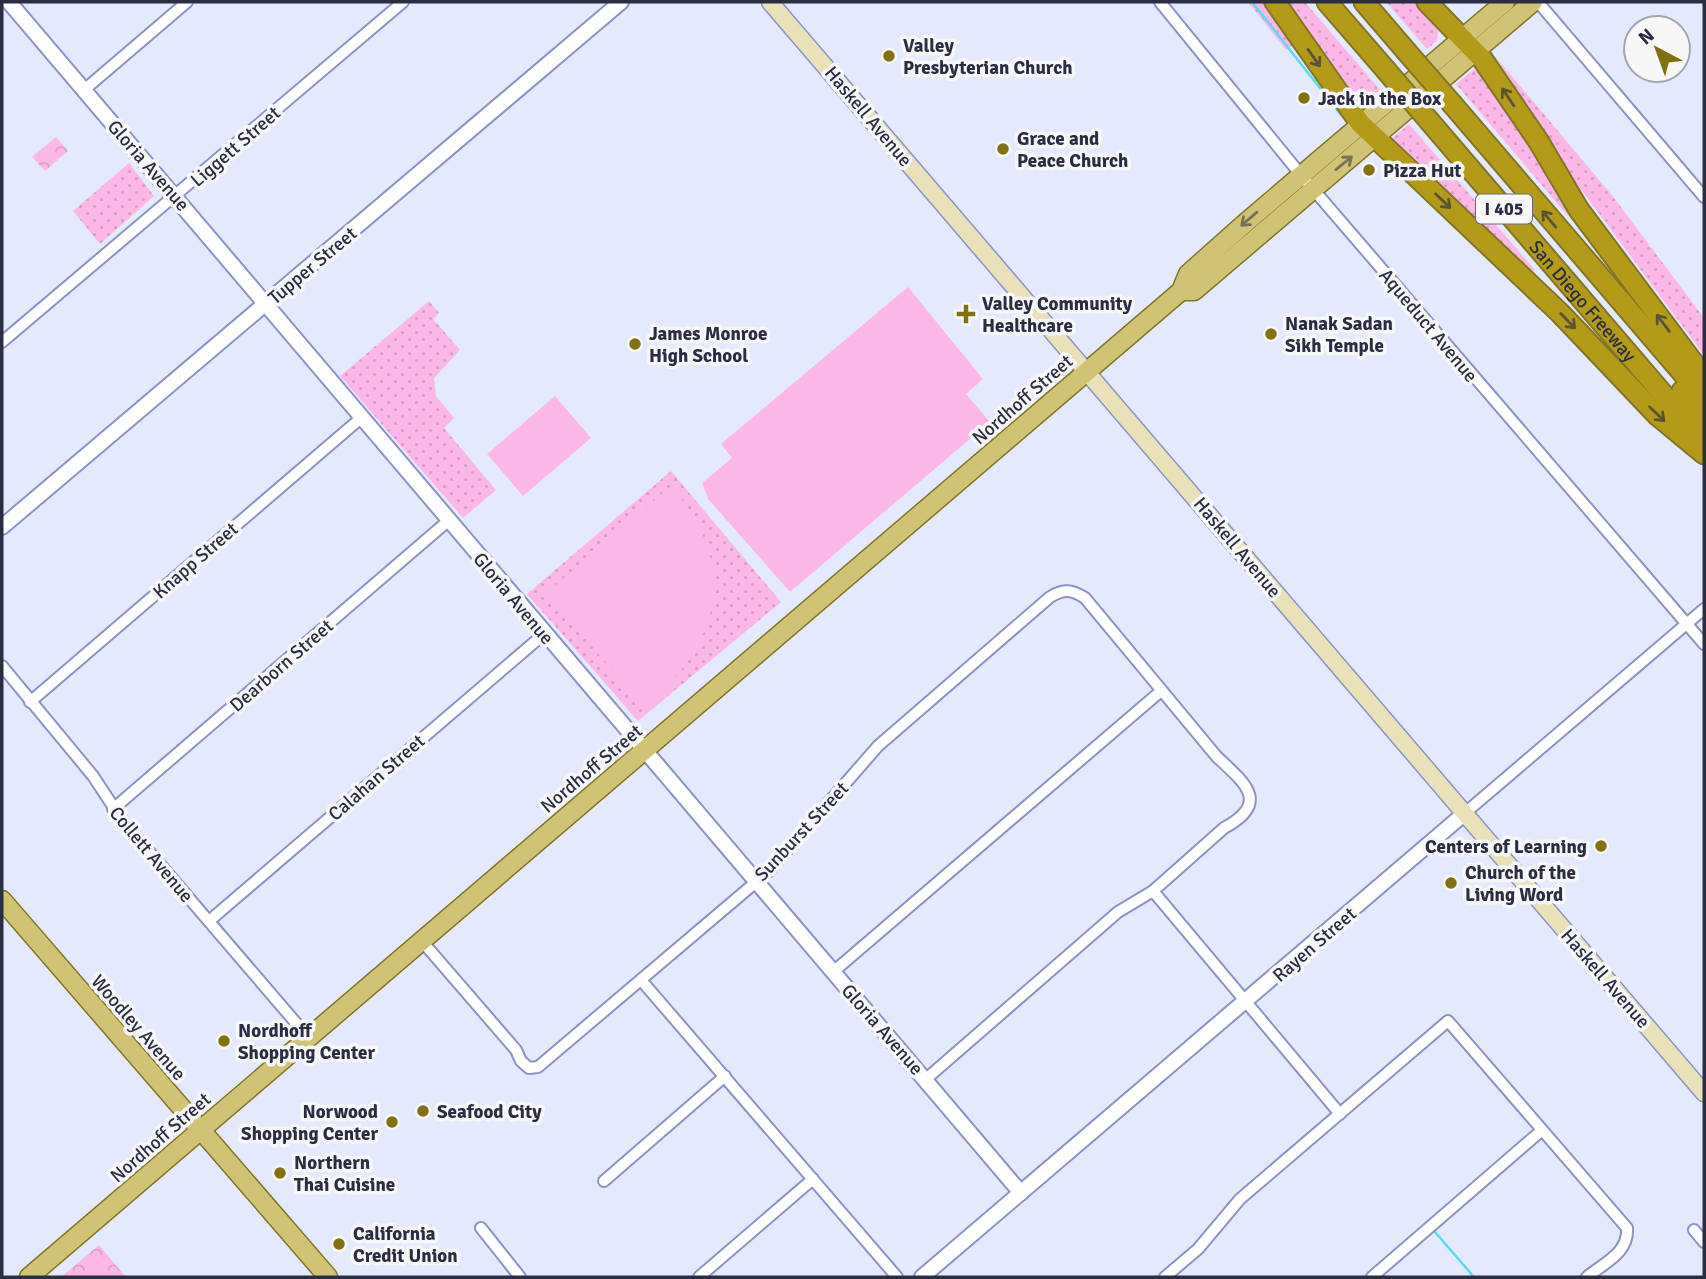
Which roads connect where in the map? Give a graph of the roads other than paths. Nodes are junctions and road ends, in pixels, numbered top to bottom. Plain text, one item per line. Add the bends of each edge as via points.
1 (9, 2) edge
2 (187, 2) edge
3 (403, 2) edge
4 (621, 2) edge
5 (770, 2) edge
6 (1160, 2) edge
7 (1275, 2) edge
8 (1327, 2) edge
9 (1364, 2) edge
10 (1427, 2) edge
11 (1505, 2) edge
12 (1536, 2) edge
13 (1462, 36) junction
14 (1476, 52) junction
15 (84, 90) junction
16 (1360, 123) junction
17 (1376, 137) junction
18 (1307, 181) junction
19 (176, 196) junction
20 (1704, 197) edge
21 (1593, 271) junction
22 (1577, 295) junction
23 (265, 305) junction
24 (2, 342) edge
25 (1087, 371) junction
26 (1704, 377) edge
27 (1704, 398) edge
28 (1704, 417) edge
29 (361, 418) junction
30 (1704, 426) edge
31 (1704, 443) edge
32 (1704, 454) edge
33 (448, 521) junction
34 (2, 527) edge
35 (1704, 608) edge
36 (1687, 623) junction
37 (544, 634) junction
38 (1704, 644) edge
39 (2, 666) edge
40 (1161, 691) junction
41 (30, 702) junction
42 (644, 751) junction
43 (113, 809) junction
44 (1465, 813) junction
45 (755, 881) junction
46 (1153, 891) junction
47 (2, 900) edge
48 (209, 921) junction
49 (421, 940) junction
50 (833, 972) junction
51 (641, 980) junction
52 (1245, 1004) junction
53 (308, 1037) junction
54 (725, 1076) junction
55 (926, 1079) junction
56 (1704, 1093) edge
57 (1340, 1114) junction
58 (202, 1130) junction
59 (1541, 1131) junction
60 (813, 1179) junction
61 (604, 1181) dead end
62 (1021, 1193) junction
63 (481, 1228) dead end
64 (1694, 1230) dead end
65 (1704, 1242) edge
66 (29, 1277) edge
67 (328, 1277) edge
68 (520, 1277) edge
69 (699, 1277) edge
70 (897, 1277) edge
71 (922, 1277) edge
72 (1164, 1277) edge
73 (1372, 1277) edge
74 (1587, 1277) edge

1 - 15 street, Gloria Avenue
2 - 15 street
3 - 19 street, Liggett Street
4 - 23 street, Tupper Street
5 - 25 main road, Haskell Avenue
6 - 18 street, Aqueduct Avenue
7 -> 16 highway
8 - 22 highway, San Diego Freeway / I 405, bridge
21 -> 9 highway, San Diego Freeway / I 405, bridge
10 - 13 highway
11 - 13 main road, Nordhoff Street
12 - 14 main road, Nordhoff Street
12 - 20 street
13 - 14 highway
13 - 16 main road, Nordhoff Street
14 - 17 main road, Nordhoff Street
26 -> 14 highway via 1579,210 1545,151
15 - 19 street, Gloria Avenue
16 - 17 highway
16 - 18 main road, Nordhoff Street
18 -> 17 main road, Nordhoff Street
17 -> 32 highway via 1560,313 1658,416
18 - 25 main road, Nordhoff Street via 1194,291 1181,291
18 - 36 street, Aqueduct Avenue
19 - 23 street, Gloria Avenue
19 - 24 street, Liggett Street
21 - 27 highway, San Diego Freeway / I 405
21 - 28 highway via 1597,290
22 - 30 highway via 1592,296
22 - 31 highway, San Diego Freeway / I 405
23 - 29 street, Gloria Avenue
23 - 34 street, Tupper Street
25 - 42 main road, Nordhoff Street
25 - 44 main road, Haskell Avenue
29 - 33 street, Gloria Avenue
29 - 41 street, Knapp Street
33 - 37 street, Gloria Avenue
33 - 43 street, Dearborn Street
35 - 36 street, Rayen Street
36 - 38 street, Aqueduct Avenue
36 - 44 street, Rayen Street
37 - 42 street, Gloria Avenue
37 - 48 street, Calahan Street
39 - 41 street, Collett Avenue
40 - 45 street, Sunburst Street via 1085,598 1068,590 1050,597 878,746 769,872
40 - 46 street via 1242,779 1251,795 1242,816
40 - 50 street
41 - 43 street, Collett Avenue via 93,776
42 - 45 street, Gloria Avenue
42 - 49 main road, Nordhoff Street
43 - 48 street, Collett Avenue
44 - 52 street, Rayen Street
44 - 56 main road, Haskell Avenue
45 - 50 street, Gloria Avenue
45 - 51 street, Sunburst Street
46 - 52 street
46 - 55 street via 1118,912
47 - 58 main road, Woodley Avenue
48 - 53 street, Collett Avenue
49 - 51 street, Sunburst Street via 529,1068 542,1064
49 - 53 main road, Nordhoff Street
50 - 55 street, Gloria Avenue
51 - 54 street
52 - 57 street
52 - 62 street, Rayen Street
53 - 58 main road, Nordhoff Street
54 - 60 street
54 - 61 street
55 - 62 street, Gloria Avenue
57 - 59 street via 1448,1021
57 - 72 street via 1240,1199 1198,1249
58 - 66 main road, Nordhoff Street
58 - 67 main road, Woodley Avenue
59 - 73 street
59 - 74 street via 1627,1228 1620,1252
60 - 69 street
60 - 70 street
62 - 71 street, Rayen Street
63 - 68 street
64 - 65 street

